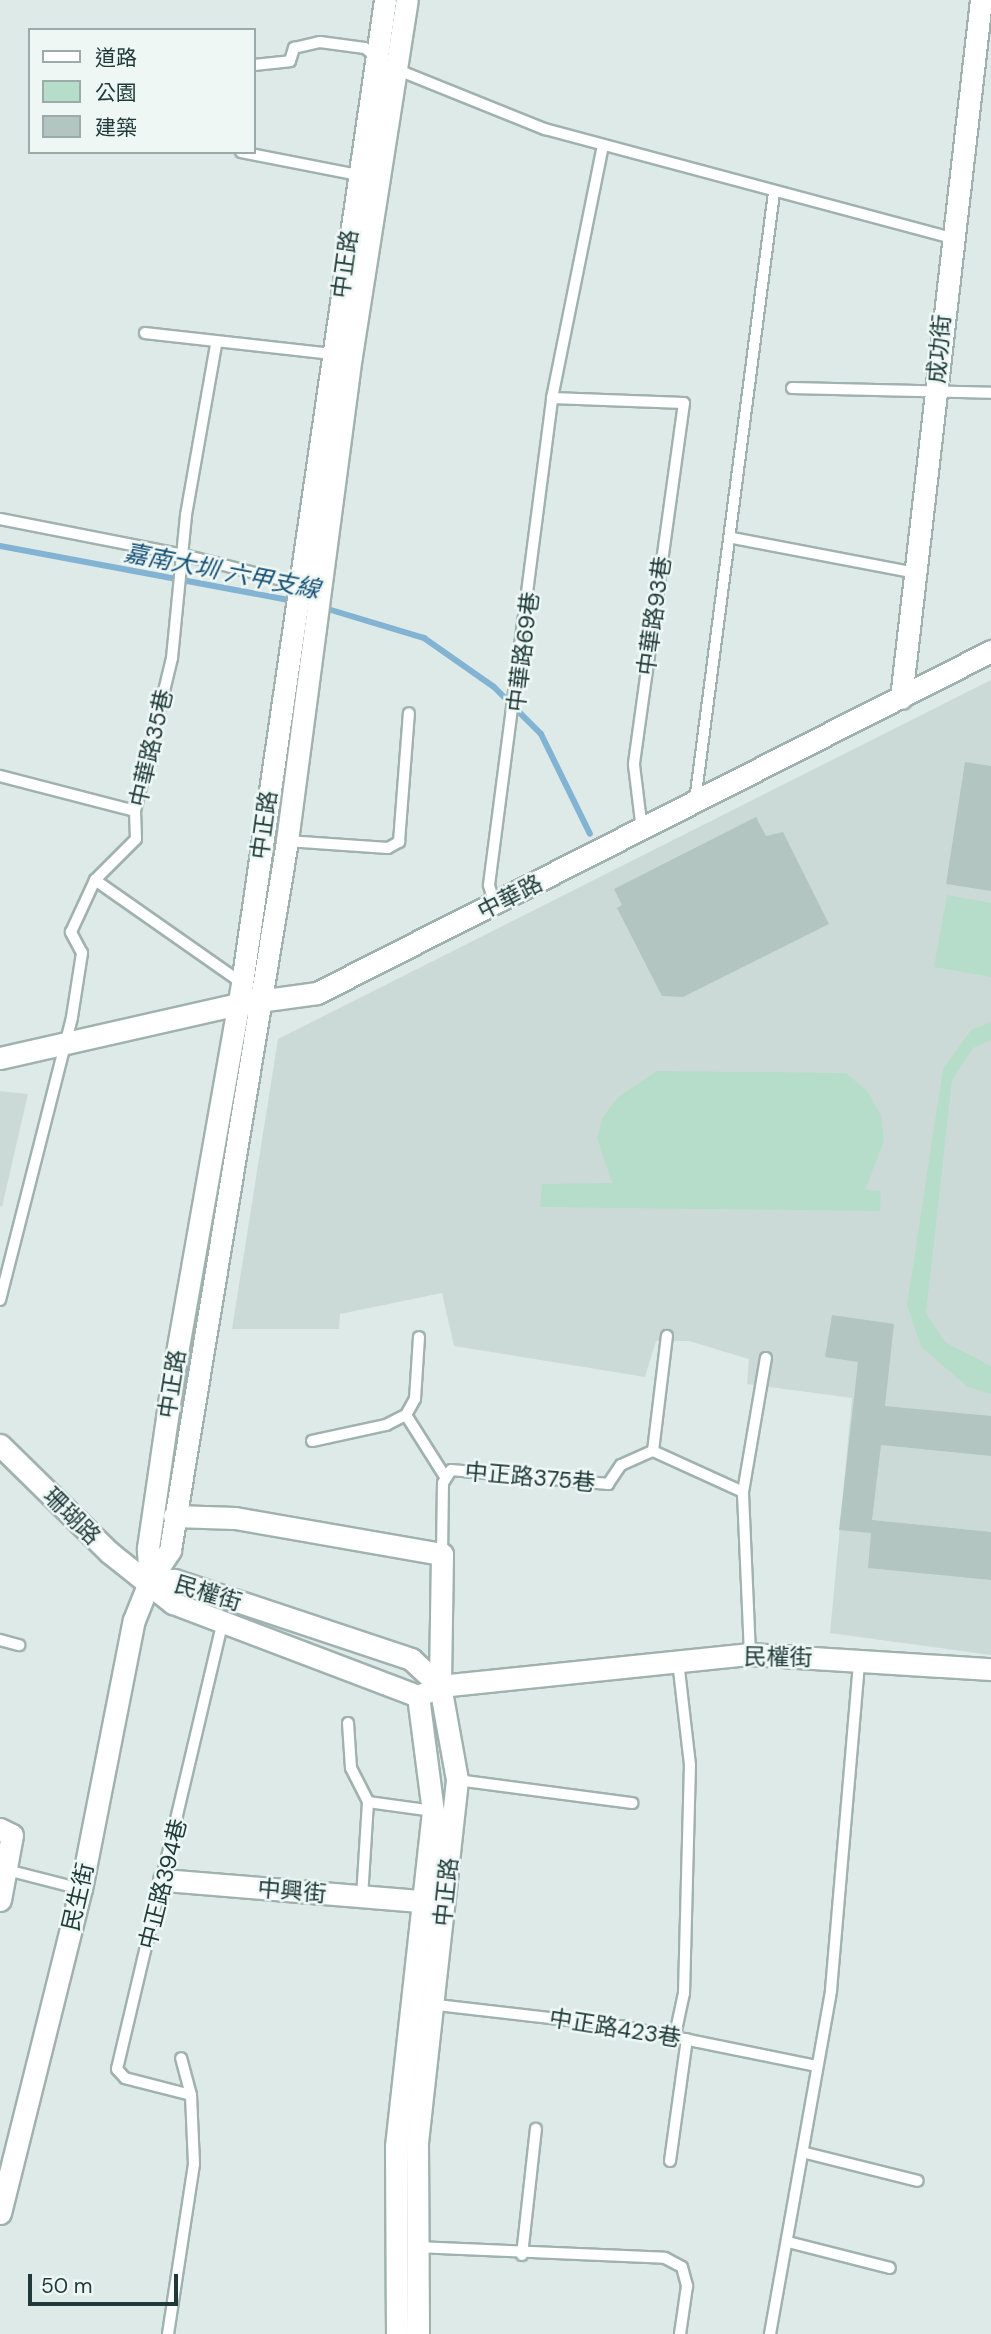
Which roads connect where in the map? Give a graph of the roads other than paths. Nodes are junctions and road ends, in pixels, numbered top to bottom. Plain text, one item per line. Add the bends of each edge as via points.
1 (385, 0) edge
2 (407, 0) edge
3 (981, 0) edge
4 (377, 58) junction
5 (256, 65) edge
6 (398, 71) junction
7 (603, 146) junction
8 (252, 154) edge
9 (358, 174) junction
10 (774, 193) junction
11 (951, 238) junction
12 (145, 333) dead end
13 (216, 344) junction
14 (332, 354) junction
15 (792, 388) dead end
16 (935, 390) junction
17 (991, 393) edge
18 (552, 398) junction
19 (0, 519) edge
20 (733, 538) junction
21 (184, 555) junction
22 (912, 572) junction
23 (309, 586) junction
24 (991, 651) edge
25 (901, 698) junction
26 (409, 713) dead end
27 (0, 776) edge
28 (695, 803) junction
29 (135, 811) junction
30 (642, 830) junction
31 (286, 841) junction
32 (95, 880) junction
33 (495, 904) junction
34 (239, 993) junction
35 (260, 1000) junction
36 (64, 1040) junction
37 (0, 1058) edge
38 (1, 1292) edge
39 (667, 1336) dead end
40 (419, 1337) dead end
41 (766, 1358) dead end
42 (406, 1415) junction
43 (312, 1441) dead end
44 (0, 1445) edge
45 (653, 1451) junction
46 (443, 1475) junction
47 (743, 1492) junction
48 (174, 1516) junction
49 (442, 1554) junction
50 (150, 1580) junction
51 (223, 1619) junction
52 (0, 1640) edge
53 (19, 1645) dead end
54 (750, 1654) junction
55 (859, 1661) junction
56 (678, 1662) junction
57 (991, 1669) edge
58 (440, 1686) junction
59 (418, 1696) junction
60 (348, 1723) dead end
61 (457, 1780) junction
62 (368, 1802) junction
63 (632, 1803) dead end
64 (433, 1811) junction
65 (0, 1829) edge
66 (7, 1870) junction
67 (164, 1880) junction
68 (81, 1889) junction
69 (362, 1897) junction
70 (0, 1900) edge
71 (421, 1901) junction
72 (411, 2002) junction
73 (434, 2005) junction
74 (675, 2035) junction
75 (687, 2039) junction
76 (181, 2058) dead end
77 (816, 2066) junction
78 (191, 2095) junction
79 (536, 2129) dead end
80 (806, 2153) junction
81 (670, 2161) dead end
82 (918, 2181) dead end
83 (0, 2213) edge
84 (788, 2242) junction
85 (405, 2247) junction
86 (522, 2255) junction
87 (890, 2268) dead end
88 (168, 2334) edge
89 (397, 2334) edge
90 (418, 2334) edge
91 (680, 2334) edge
92 (770, 2334) edge

1 - 4 main road, 中正路
2 - 6 main road, 中正路
3 - 11 main road, 成功街
4 - 5 lane via 365,48 320,42 294,48 290,61
4 - 6 lane
4 - 9 main road, 中正路
6 - 7 lane via 545,130
6 - 23 main road, 中正路
7 - 10 lane
7 - 18 lane, 中華路69巷
8 - 9 lane
9 - 14 main road, 中正路
10 - 11 lane
10 - 20 lane
11 - 16 main road, 成功街
12 - 13 lane
13 - 14 lane
13 - 21 lane, 中華路35巷
14 - 23 main road, 中正路
15 - 16 lane
16 - 17 lane
16 - 22 main road, 成功街
18 - 30 lane, 中華路93巷 via 684,403 634,765
18 - 33 lane, 中華路69巷 via 489,885
19 - 21 lane
20 - 22 lane
20 - 28 lane
21 - 23 lane
21 - 29 lane, 中華路35巷 via 172,658
22 - 25 main road, 成功街
23 - 31 main road, 中正路
23 - 34 main road, 中正路
24 - 25 main road, 中華路
25 - 28 main road, 中華路
26 - 31 lane via 399,842 388,848
27 - 29 lane
28 - 30 main road, 中華路
29 - 32 lane, 中華路35巷 via 136,839 129,852
30 - 33 main road, 中華路
31 - 35 main road, 中正路
32 - 34 lane
32 - 36 lane, 中華路35巷 via 71,932 82,953
33 - 35 main road, 中華路 via 317,993
34 - 35 main road, 中華路
34 - 36 main road, 中華路
34 - 50 main road, 中正路 via 173,1377 148,1548
35 - 48 main road, 中正路
36 - 37 main road, 中華路
36 - 38 lane
39 - 45 lane
40 - 42 lane via 415,1399
41 - 47 lane
42 - 43 lane via 386,1425
42 - 46 lane
44 - 50 main road, 珊瑚路 via 109,1552
45 - 46 lane, 中正路375巷 via 621,1465 608,1484 520,1473 450,1470
45 - 47 lane
46 - 49 lane, 中正路375巷
47 - 54 lane
48 - 49 main road via 248,1520
48 - 50 main road, 中正路 via 170,1550
49 - 58 main road, 中正路
50 - 51 main road, 民權街 via 173,1604
50 - 58 main road, 民權街 via 174,1580 411,1659
50 - 68 main road, 民生街 via 134,1620
51 - 59 main road, 民權街
51 - 67 lane, 中正路394巷
52 - 53 lane
54 - 55 main road, 民權街
54 - 56 main road, 民權街
55 - 57 main road, 民權街
55 - 77 lane via 831,1990
56 - 58 main road, 民權街
56 - 74 lane via 690,1765 684,1993
58 - 59 main road, 民權街
58 - 61 main road, 中正路
59 - 64 main road, 中正路
60 - 62 lane via 351,1768
61 - 63 lane
61 - 73 main road, 中正路
62 - 64 lane
62 - 69 lane
64 - 71 main road, 中正路
65 - 66 main road via 12,1835
66 - 68 lane
66 - 70 main road
67 - 69 main road, 中興街
67 - 78 lane, 中正路394巷 via 117,2069 125,2078
68 - 83 main road, 民生街
69 - 71 main road, 中興街
71 - 72 main road, 中正路
72 - 73 lane, 中正路423巷
72 - 85 main road, 中正路 via 396,2145
73 - 74 lane, 中正路423巷
73 - 85 main road, 中正路
74 - 75 lane, 中正路423巷
75 - 77 lane, 中正路423巷
75 - 81 lane
76 - 78 lane
77 - 80 lane
78 - 88 lane via 189,2219
79 - 86 lane
80 - 82 lane
80 - 84 lane
84 - 87 lane
84 - 92 lane
85 - 86 lane
85 - 89 main road, 中正路
85 - 90 main road, 中正路
86 - 91 lane via 682,2267 687,2286

